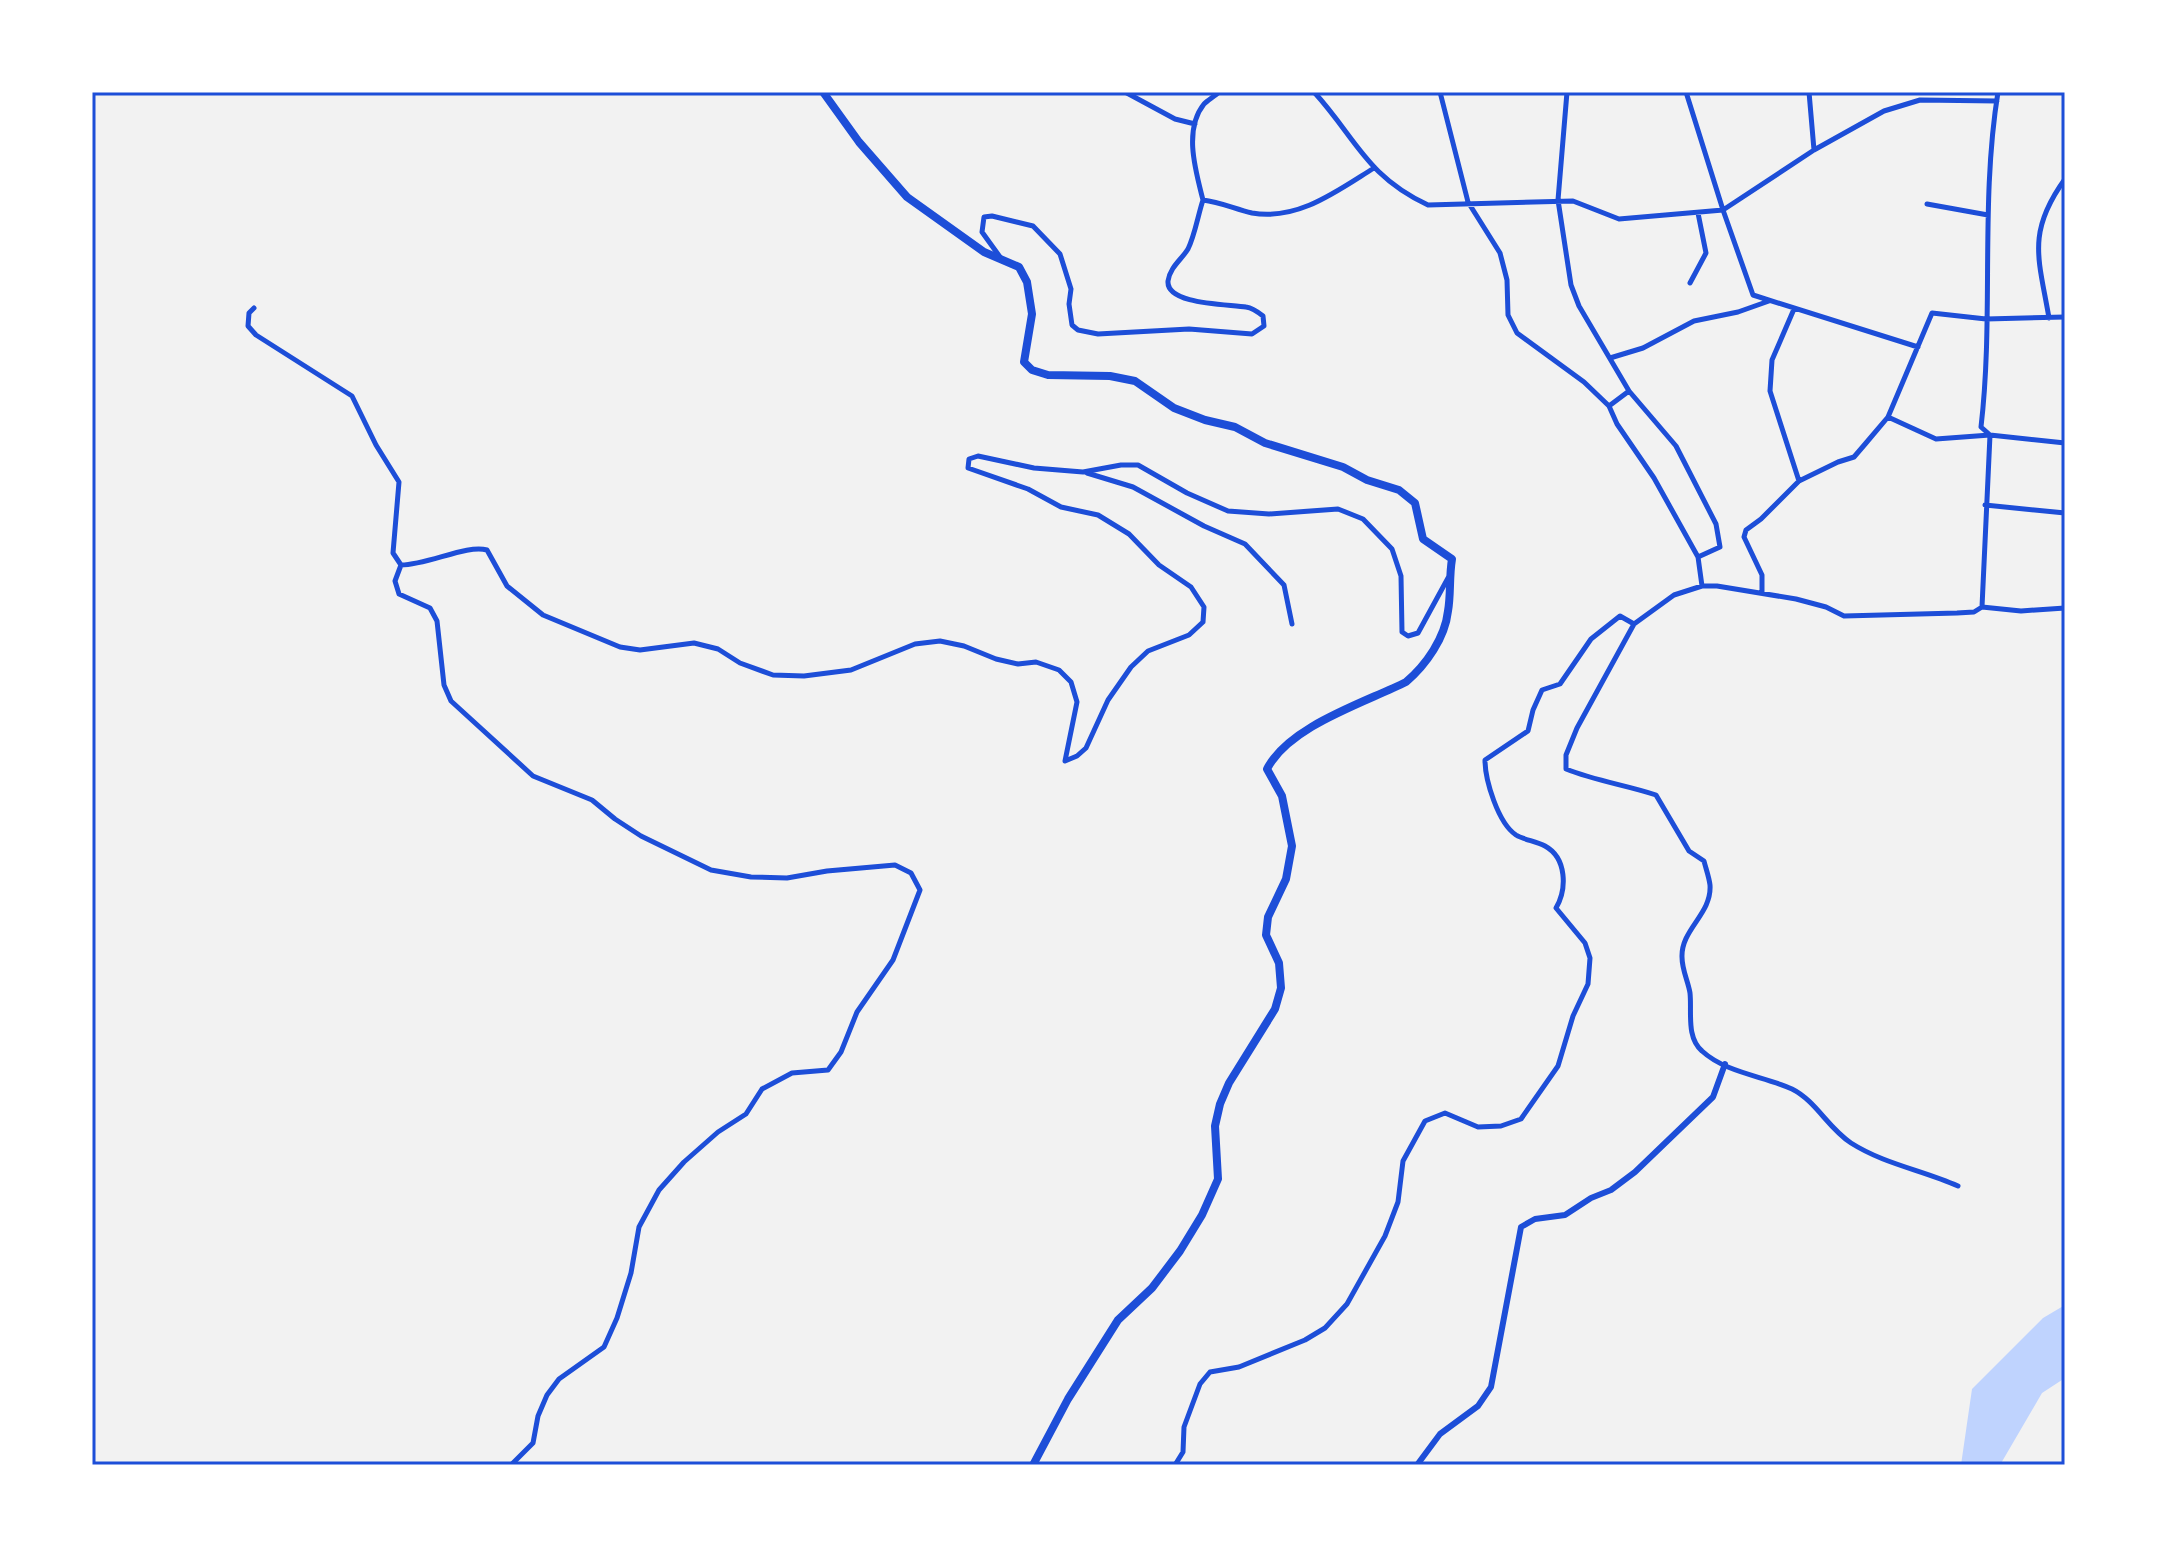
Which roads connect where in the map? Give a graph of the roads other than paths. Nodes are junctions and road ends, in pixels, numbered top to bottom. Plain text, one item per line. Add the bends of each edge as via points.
1 (823, 92) edge
2 (1125, 92) edge
3 (1219, 92) edge
4 (1314, 92) edge
5 (1440, 92) edge
6 (1567, 92) edge
7 (1686, 92) edge
8 (1809, 92) edge
9 (1998, 92) edge
10 (1997, 101) junction
11 (1195, 124) junction
12 (1814, 150) junction
13 (1374, 168) junction
14 (2065, 179) edge
15 (1203, 200) junction
16 (1558, 200) junction
17 (1468, 202) junction
18 (1927, 204) dead end
19 (1723, 210) junction
20 (1698, 213) junction
21 (1988, 215) junction
22 (1000, 257) junction
23 (1690, 283) dead end
24 (1770, 301) junction
25 (254, 308) dead end
26 (1794, 309) junction
27 (2065, 317) edge
28 (1986, 319) junction
29 (2049, 319) junction
30 (1918, 347) junction
31 (1610, 358) junction
32 (1629, 391) junction
33 (1609, 406) junction
34 (1888, 417) junction
35 (1990, 435) junction
36 (2065, 443) edge
37 (1083, 472) junction
38 (1799, 481) junction
39 (1985, 505) junction
40 (2065, 513) edge
41 (1698, 557) junction
42 (401, 565) junction
43 (1449, 577) junction
44 (1702, 586) junction
45 (1762, 592) junction
46 (1982, 607) junction
47 (2065, 608) edge
48 (1292, 624) dead end
49 (1634, 624) junction
50 (1725, 1064) junction
51 (1958, 1186) dead end
52 (511, 1465) edge
53 (1033, 1465) edge
54 (1175, 1465) edge
55 (1417, 1465) edge

1 - 22 main road via 907,197 984,252
2 - 11 street
3 - 11 street via 1204,104
4 - 13 street
5 - 17 street
6 - 16 street
7 - 19 street
8 - 12 street
9 - 10 street
10 - 12 street via 1920,100 1884,111
10 - 21 street
11 - 15 street via 1192,141
12 - 19 street
13 - 15 street via 1313,206 1281,212 1255,213
13 - 17 street via 1428,205
14 - 29 street via 2038,236
15 - 22 street via 1188,249 1168,281 1170,288 1176,296 1197,301 1250,307 1263,316 1264,326 1252,334 1078,330 1070,316 1068,272 1047,238 1033,226 984,217 982,232
16 - 17 street
16 - 20 street via 1619,219
16 - 31 street via 1571,285
17 - 33 street via 1500,253 1508,315 1517,333
18 - 21 street
19 - 20 street
19 - 24 street via 1753,295
20 - 23 street via 1706,253
21 - 28 street
22 - 43 main road via 1019,267 1027,282 1032,314 1024,362 1032,370 1135,381 1174,408 1399,490 1415,503 1423,539 1452,559
24 - 26 street
24 - 31 street via 1694,321 1643,348
25 - 42 street via 248,326 256,335 352,396 399,482 393,553
26 - 30 street
26 - 38 street via 1772,360 1770,391
27 - 29 street
28 - 29 street
28 - 30 street via 1932,313
28 - 35 street via 1981,427
30 - 34 street
31 - 32 street
32 - 33 street
32 - 41 street via 1676,446 1716,524 1720,547
33 - 41 street
34 - 35 street via 1936,439
34 - 38 street via 1854,457
35 - 36 street
35 - 39 street
37 - 42 street via 978,456 969,459 968,468 1061,507 1098,515 1191,587 1204,607 1203,622 1189,635 1148,651 1131,667 1108,700 1086,748 1065,761 1077,702 1071,682 1059,670 1036,662 1018,664 940,641 915,644 851,670 773,675 694,643 640,650 568,626 543,615 507,586 487,550 478,547 424,564
37 - 43 street via 1138,465 1228,511 1338,509 1363,519 1392,549 1401,576 1402,632 1408,636 1418,633
37 - 48 street via 1133,487 1245,544 1284,585
38 - 45 street via 1746,530 1744,537 1762,575
39 - 40 street
39 - 46 street
41 - 44 street
42 - 52 street via 395,581 399,594 430,608 437,621 444,685 451,701 533,776 592,800 641,836 711,870 787,878 895,865 911,873 920,890 893,960 857,1012 828,1070 792,1073 762,1089 746,1114 718,1132 659,1190 639,1227 631,1273 604,1347 559,1379 538,1416 533,1443
43 - 53 main road via 1443,631 1417,672 1284,746 1267,769 1282,796 1292,846 1266,935 1279,963 1281,988 1275,1009 1220,1104 1215,1126 1218,1179 1180,1251 1118,1320
44 - 45 street
44 - 49 street via 1674,595
45 - 46 street via 1844,616 1974,612
46 - 47 street
49 - 50 street via 1577,728 1566,769 1656,795 1689,851 1704,861 1709,899 1688,933 1682,958 1692,1034 1701,1050
49 - 54 street via 1620,616 1591,639 1560,684 1542,690 1528,731 1485,760 1489,785 1508,827 1549,848 1559,862 1565,880 1556,908 1585,943 1590,958 1588,984 1558,1066 1521,1119 1478,1127 1445,1113 1425,1121 1403,1161 1398,1202 1385,1236 1347,1304 1305,1340 1239,1367 1210,1372 1200,1384
50 - 51 street via 1793,1090 1847,1140 1880,1160
50 - 55 street via 1713,1097 1635,1172 1565,1215 1535,1219 1521,1227 1491,1387 1478,1406 1440,1434

